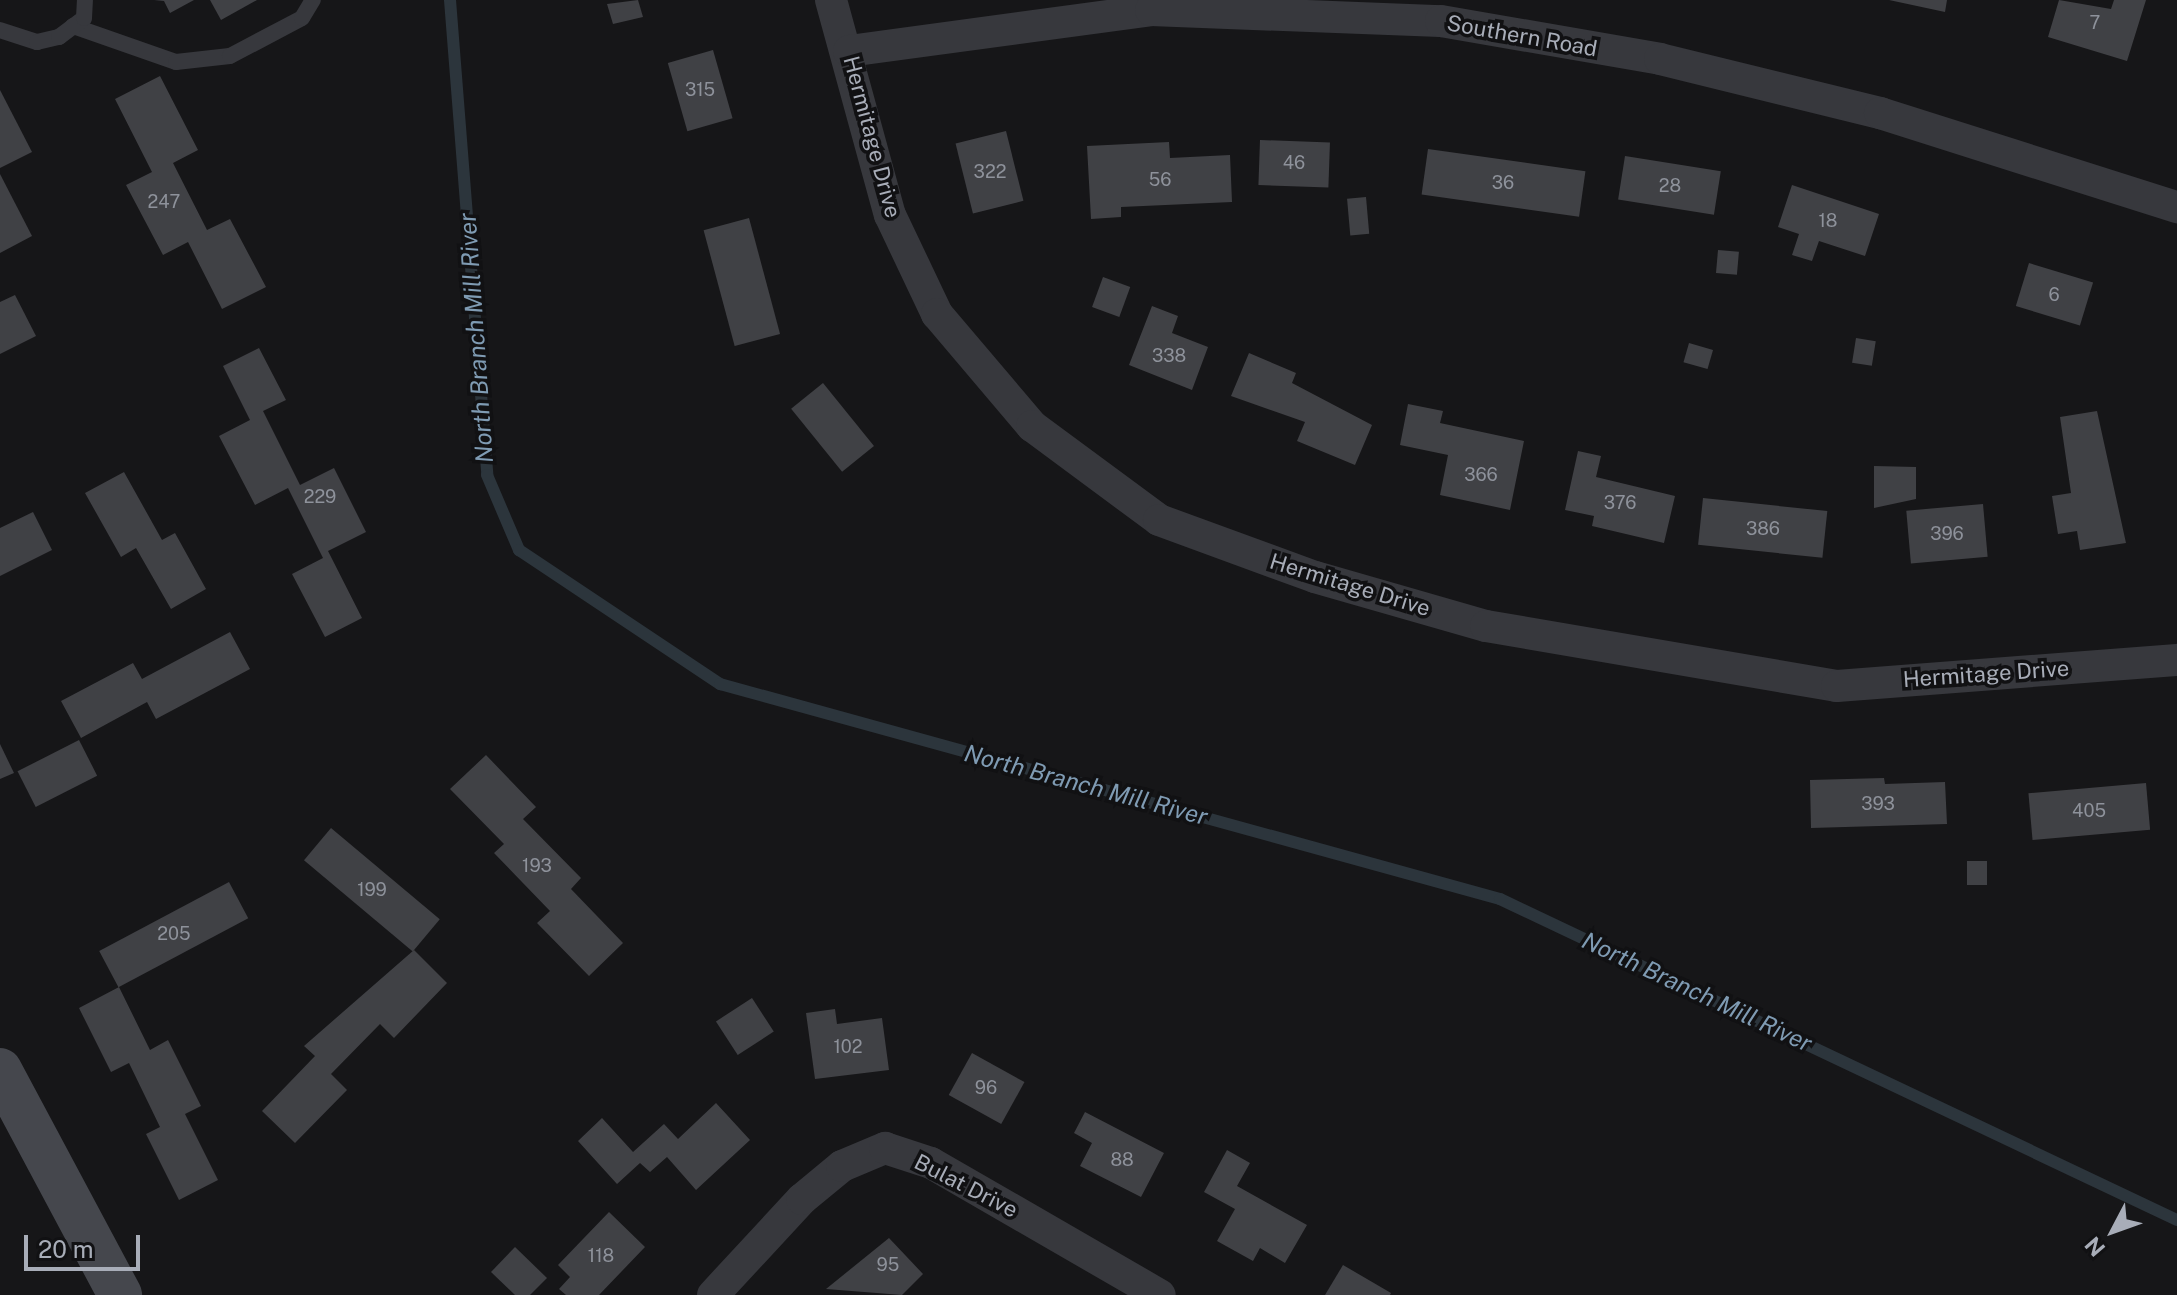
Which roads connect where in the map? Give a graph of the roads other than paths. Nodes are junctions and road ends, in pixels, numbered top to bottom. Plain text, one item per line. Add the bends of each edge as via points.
1 (85, 0) edge
2 (313, 0) edge
3 (831, 0) edge
4 (73, 26) junction
5 (0, 30) edge
6 (849, 51) junction
7 (2177, 207) edge
8 (2177, 660) edge
9 (0, 1070) edge
10 (120, 1295) edge
11 (713, 1295) edge
12 (1160, 1295) edge

1 - 4 lane via 84,18
2 - 4 lane via 302,18 230,56 176,62
3 - 6 street, Hermitage Drive
4 - 5 lane via 37,42
6 - 7 street, Southern Road via 1151,10 1441,21 1660,59 1880,113
6 - 8 street, Hermitage Drive via 890,215 937,314 1032,426 1159,520 1315,577 1486,626 1837,686
9 - 10 main road
11 - 12 street, Bulat Drive via 812,1191 842,1166 885,1148 931,1163

